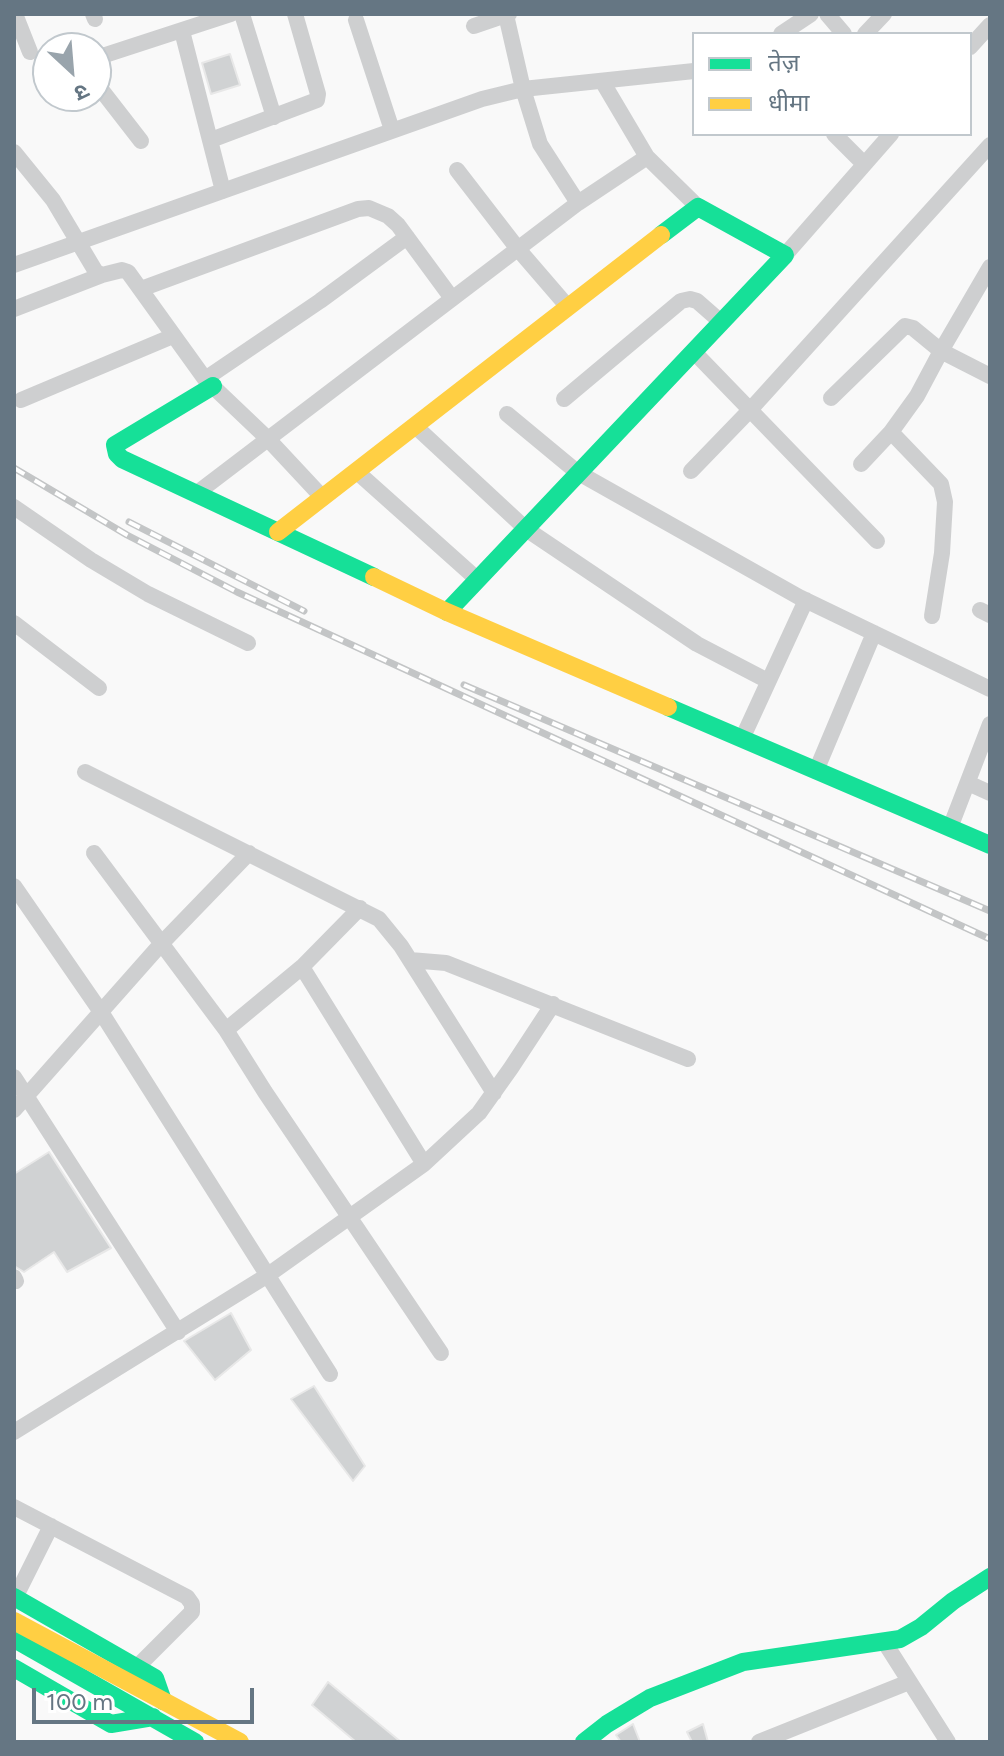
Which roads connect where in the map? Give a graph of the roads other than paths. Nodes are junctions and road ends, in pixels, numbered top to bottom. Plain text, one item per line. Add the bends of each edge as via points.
1 (15, 14) edge
2 (231, 14) edge
3 (242, 14) edge
4 (295, 14) edge
5 (507, 14) edge
6 (811, 14) edge
7 (827, 14) edge
8 (884, 14) edge
9 (356, 20) dead end
10 (474, 26) dead end
11 (989, 29) edge
12 (182, 31) junction
13 (784, 32) edge
14 (842, 32) edge
15 (867, 32) edge
16 (972, 45) edge
17 (30, 52) dead end
18 (112, 53) edge
19 (692, 71) edge
20 (602, 81) junction
21 (523, 89) junction
22 (112, 104) edge
23 (274, 117) junction
24 (392, 130) junction
25 (836, 136) edge
26 (889, 136) edge
27 (211, 140) junction
28 (141, 141) dead end
29 (990, 145) edge
30 (14, 152) edge
31 (647, 157) junction
32 (864, 164) junction
33 (457, 170) dead end
34 (223, 191) junction
35 (578, 203) junction
36 (698, 207) junction
37 (407, 237) junction
38 (76, 242) junction
39 (518, 249) junction
40 (785, 255) junction
41 (14, 265) edge
42 (988, 274) edge
43 (102, 275) junction
44 (141, 289) junction
45 (451, 297) junction
46 (568, 307) junction
47 (14, 309) edge
48 (721, 322) junction
49 (173, 336) junction
50 (941, 351) junction
51 (694, 352) junction
52 (990, 376) edge
53 (209, 382) junction
54 (831, 398) dead end
55 (564, 399) dead end
56 (21, 400) dead end
57 (750, 410) junction
58 (507, 414) dead end
59 (415, 426) junction
60 (891, 432) junction
61 (267, 438) junction
62 (861, 464) dead end
63 (356, 471) junction
64 (691, 471) dead end
65 (577, 472) junction
66 (197, 493) junction
67 (323, 498) junction
68 (14, 507) edge
69 (526, 529) junction
70 (278, 532) junction
71 (877, 541) dead end
72 (478, 580) junction
73 (806, 600) junction
74 (447, 612) junction
75 (932, 616) dead end
76 (14, 623) edge
77 (874, 633) junction
78 (248, 643) dead end
79 (768, 681) junction
80 (99, 688) dead end
81 (990, 689) edge
82 (990, 724) edge
83 (742, 739) junction
84 (816, 771) junction
85 (85, 772) dead end
86 (968, 783) junction
87 (990, 793) edge
88 (950, 828) junction
89 (990, 845) edge
90 (94, 853) dead end
91 (249, 853) junction
92 (14, 886) edge
93 (360, 908) junction
94 (161, 944) junction
95 (410, 960) junction
96 (302, 967) junction
97 (553, 1004) junction
98 (101, 1012) junction
99 (226, 1030) junction
100 (688, 1059) dead end
101 (14, 1077) edge
102 (494, 1093) junction
103 (27, 1096) junction
104 (14, 1110) edge
105 (424, 1164) junction
106 (350, 1216) junction
107 (268, 1275) junction
108 (178, 1332) junction
109 (441, 1353) dead end
110 (330, 1374) dead end
111 (14, 1432) edge
112 (14, 1507) edge
113 (51, 1526) junction
114 (990, 1577) edge
115 (14, 1598) edge
116 (14, 1621) edge
117 (14, 1638) edge
118 (885, 1643) junction
119 (138, 1666) junction
120 (14, 1668) edge
121 (909, 1682) junction
122 (158, 1709) junction
123 (195, 1742) edge
124 (240, 1742) edge
125 (584, 1742) edge
126 (759, 1742) edge
127 (948, 1742) edge

1 - 17 street
2 - 12 street
3 - 23 street
4 - 23 street via 318,98
5 - 10 street
5 - 21 street
6 - 13 street
7 - 14 street
8 - 15 street
9 - 24 street
11 - 16 street
12 - 18 street
12 - 27 street
19 - 20 street
20 - 21 street
20 - 31 street
21 - 24 street
21 - 35 street via 540,144
22 - 28 street
23 - 27 street
24 - 34 street
25 - 32 street
26 - 32 street
27 - 34 street
29 - 57 street
30 - 38 street via 53,200
31 - 35 street
31 - 36 street
32 - 40 street
33 - 39 street
34 - 38 street
35 - 39 street
36 - 40 street
36 - 46 street
37 - 44 street via 388,216 358,209
37 - 45 street
37 - 53 street
38 - 41 street
38 - 43 street
39 - 45 street
39 - 46 street
40 - 48 street
42 - 50 street
43 - 44 street via 126,271
43 - 47 street
44 - 49 street
45 - 61 street
46 - 59 street
48 - 51 street
48 - 55 street via 697,301 681,301
49 - 53 street
49 - 56 street
50 - 52 street
50 - 54 street via 905,326
50 - 60 street
51 - 57 street
51 - 65 street
53 - 61 street
53 - 66 street via 115,449 122,459
57 - 64 street
57 - 71 street
58 - 65 street
59 - 63 street
59 - 69 street
60 - 62 street
60 - 75 street via 944,492
61 - 66 street
61 - 67 street
63 - 67 street
63 - 72 street
65 - 69 street
65 - 73 street
66 - 70 street
67 - 70 street
68 - 78 street via 148,594
69 - 72 street
69 - 79 street via 697,644
70 - 74 street
72 - 74 street
73 - 77 street
73 - 79 street
74 - 83 street
76 - 80 street
77 - 81 street
77 - 84 street
79 - 83 street
82 - 86 street
83 - 84 street
84 - 88 street
85 - 91 street
86 - 87 street
86 - 88 street
88 - 89 street
90 - 94 street
91 - 93 street
91 - 94 street
92 - 98 street
93 - 95 street via 384,924
93 - 96 street
94 - 98 street
94 - 99 street
95 - 97 street via 446,963
95 - 102 street
96 - 99 street
96 - 105 street
97 - 100 street
97 - 102 street
98 - 103 street
98 - 107 street
99 - 106 street
101 - 103 street
102 - 105 street
103 - 104 street
103 - 108 street
105 - 106 street
106 - 107 street
106 - 109 street
107 - 108 street
107 - 110 street
108 - 111 street
112 - 113 street
113 - 115 street
113 - 119 street via 192,1604 186,1620
114 - 118 street via 921,1627
115 - 119 street
116 - 122 street via 140,1688
117 - 122 street via 125,1703
118 - 121 street
118 - 125 street via 743,1662 650,1698
119 - 122 street via 155,1678
120 - 122 street via 111,1724
121 - 126 street
121 - 127 street
122 - 123 street
122 - 124 street

